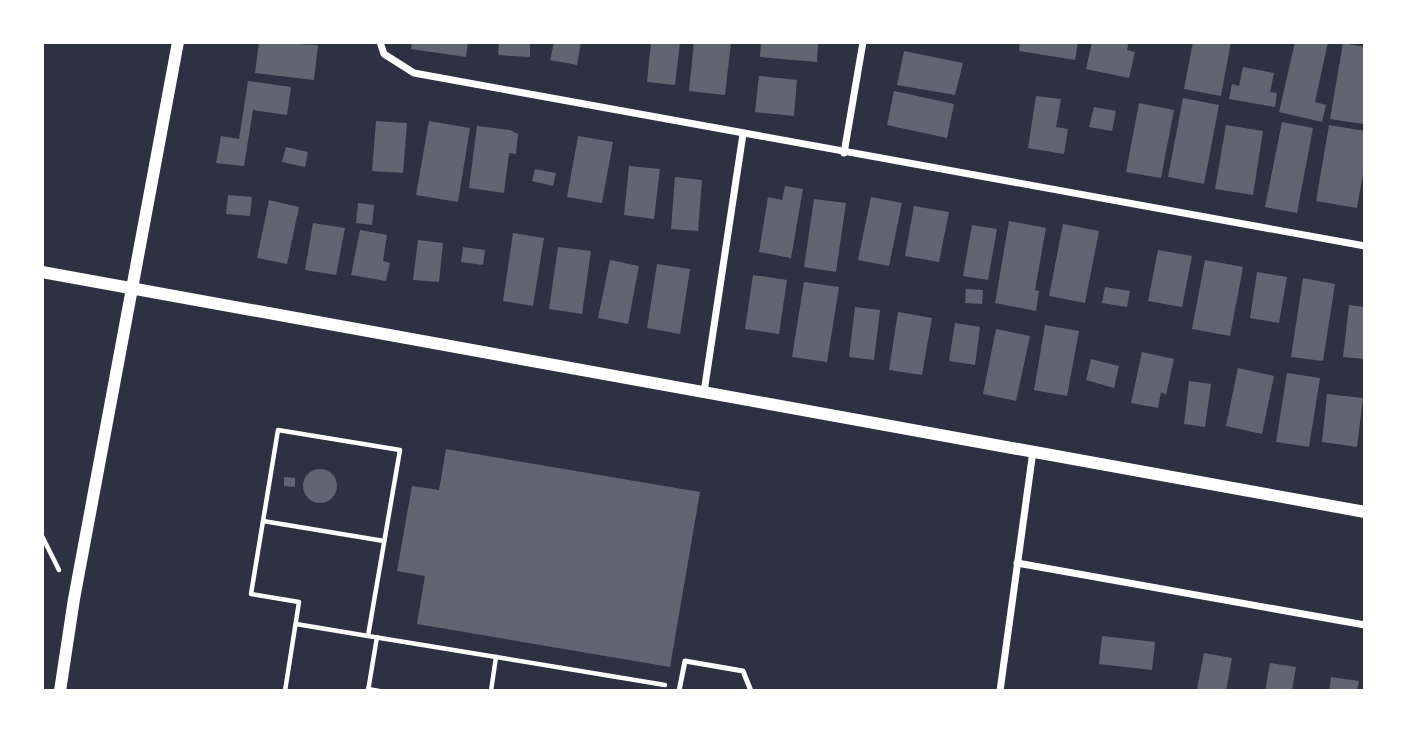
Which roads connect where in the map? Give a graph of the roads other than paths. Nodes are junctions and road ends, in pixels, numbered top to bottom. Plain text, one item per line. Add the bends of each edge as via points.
1 (178, 42) edge
2 (380, 42) edge
3 (863, 42) edge
4 (743, 134) junction
5 (845, 153) junction
6 (1365, 246) edge
7 (42, 272) edge
8 (133, 290) junction
9 (704, 391) junction
10 (1033, 451) junction
11 (1365, 512) edge
12 (1017, 563) junction
13 (1365, 625) edge
14 (680, 689) edge
15 (60, 691) edge
16 (751, 691) edge
17 (1000, 691) edge

1 - 8 street
2 - 4 street via 384,54 414,73
3 - 5 street
4 - 5 street
4 - 9 street
5 - 6 street
7 - 8 street
8 - 9 street
8 - 15 street
9 - 10 street
10 - 11 street
10 - 12 street
12 - 13 street
12 - 17 street
14 - 16 lane via 685,661 743,671

